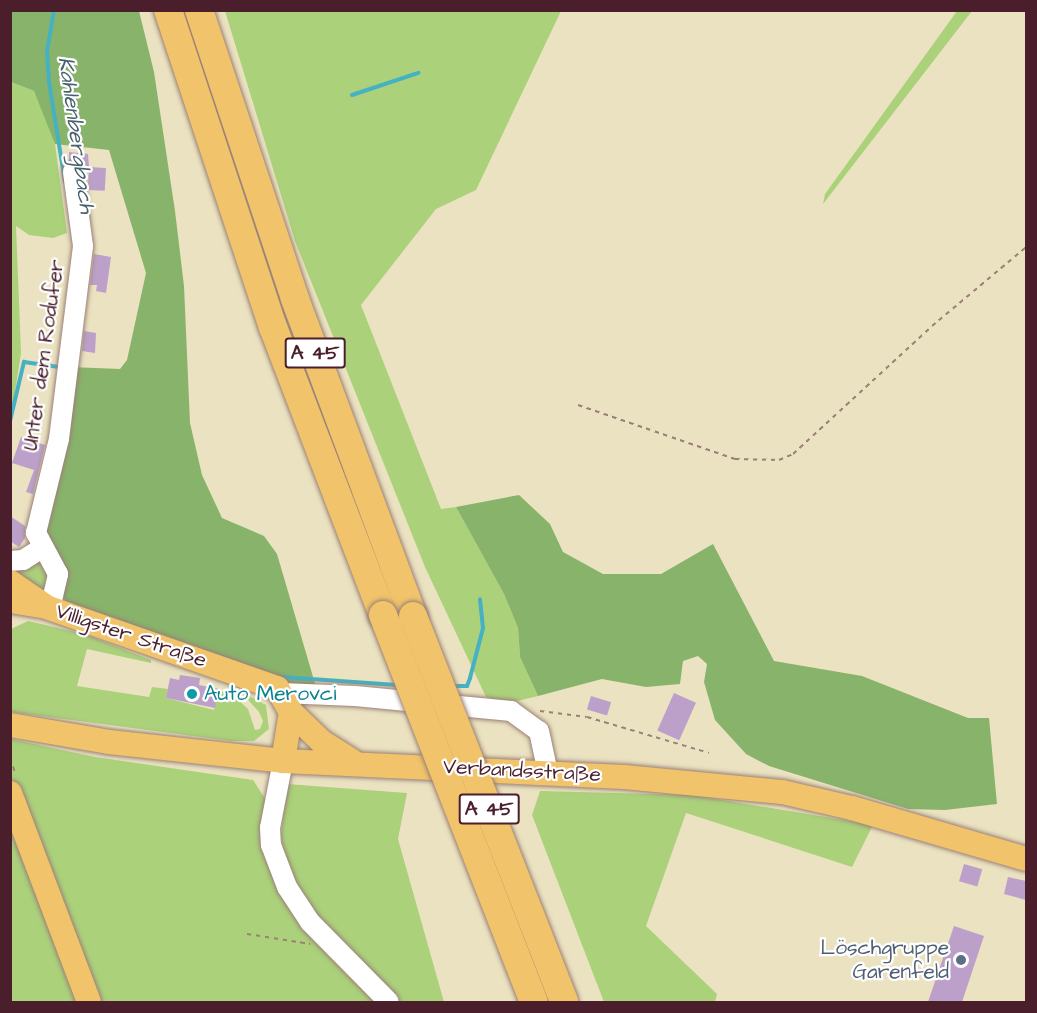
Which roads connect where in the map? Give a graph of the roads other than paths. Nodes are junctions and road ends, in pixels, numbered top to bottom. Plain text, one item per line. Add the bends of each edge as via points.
1 (168, 10) edge
2 (199, 10) edge
3 (73, 172) dead end
4 (42, 548) junction
5 (10, 561) edge
6 (10, 582) edge
7 (29, 608) edge
8 (286, 703) junction
9 (10, 725) edge
10 (283, 761) junction
11 (354, 762) junction
12 (548, 772) junction
13 (10, 793) edge
14 (1026, 859) edge
15 (89, 1002) edge
16 (389, 1002) edge
17 (534, 1002) edge
18 (564, 1002) edge

1 - 17 highway, A 45, bridge via 273,327
2 - 18 highway, A 45, bridge via 295,299 413,616
3 - 4 street, Unter dem Rodufer via 83,246 59,439 36,533
4 - 5 street via 23,560
4 - 7 street, Unter dem Rodufer via 58,574
6 - 7 main road, Villigster Straße
7 - 8 main road, Villigster Straße via 266,682
8 - 10 main road
8 - 11 main road, Villigster Straße via 322,742
8 - 12 street via 355,696 511,711 539,731
9 - 10 main road, Verbandsstraße via 110,742
10 - 11 main road, Verbandsstraße
10 - 16 street via 270,828 271,845 287,887 310,922
11 - 12 main road, Verbandsstraße
12 - 14 main road, Verbandsstraße via 782,792 852,808
13 - 15 main road

